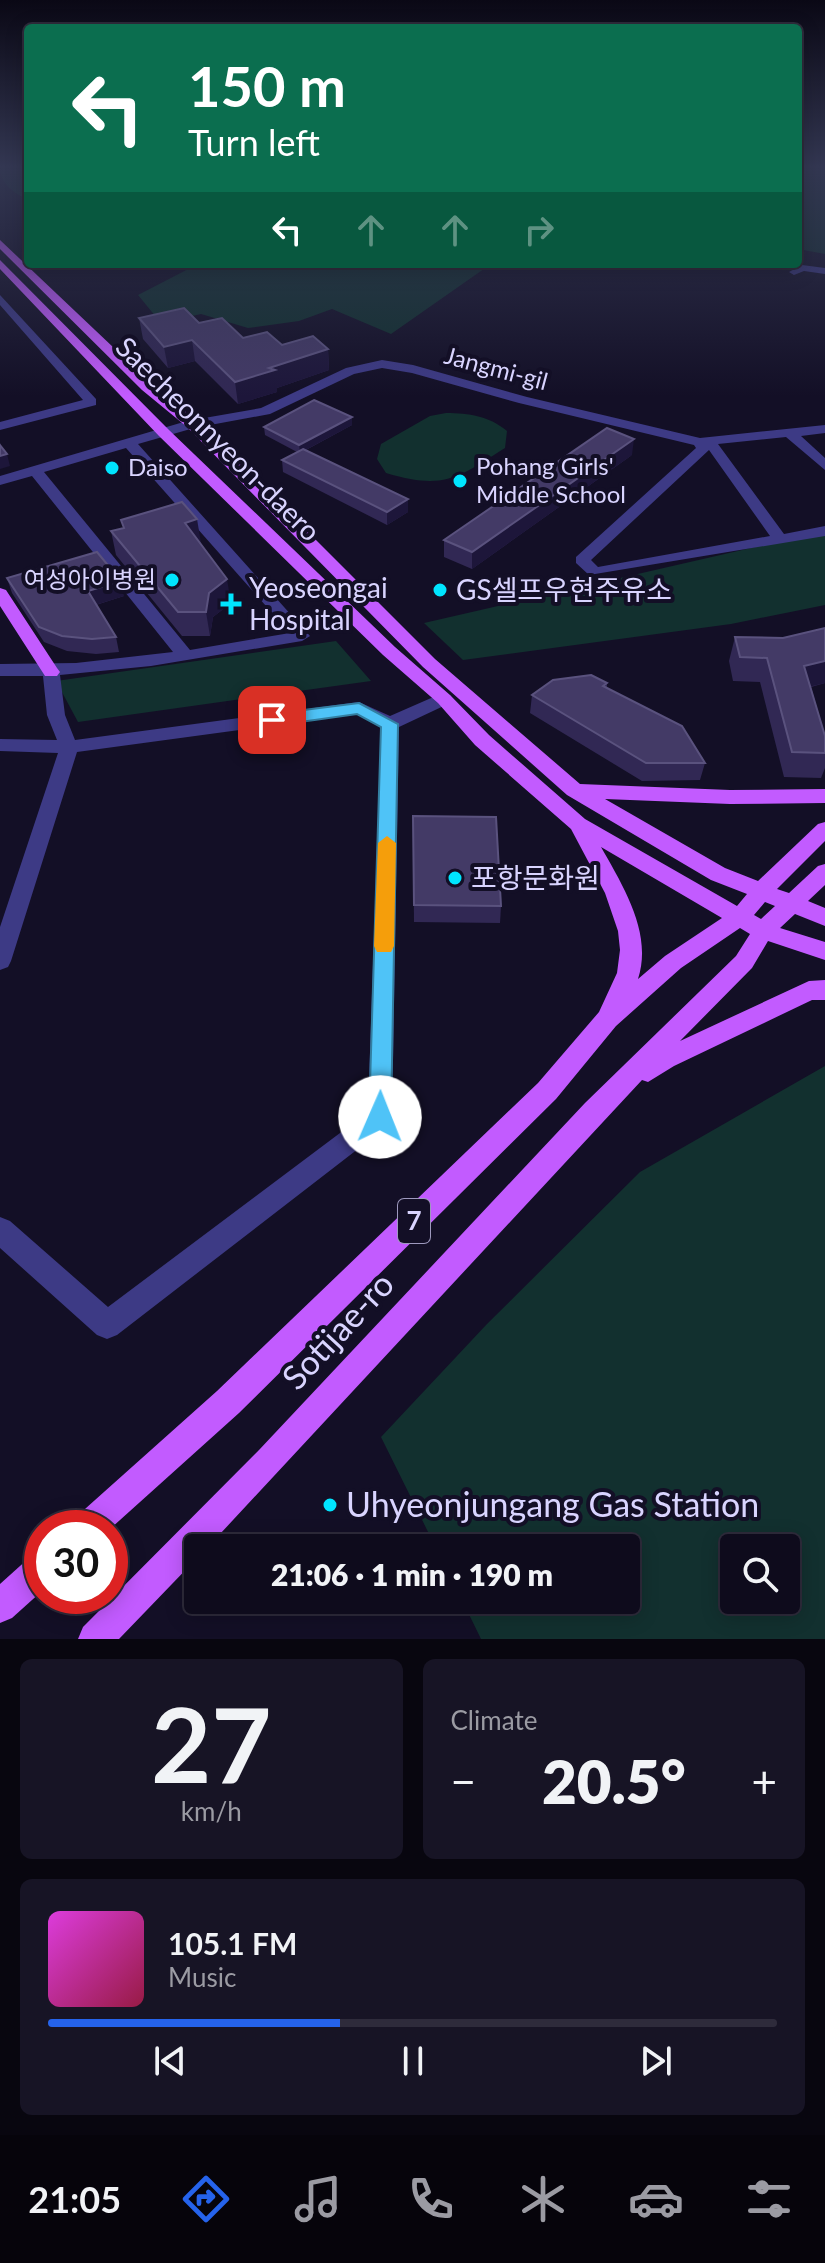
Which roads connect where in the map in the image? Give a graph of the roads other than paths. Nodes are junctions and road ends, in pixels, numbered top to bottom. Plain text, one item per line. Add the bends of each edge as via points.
1 (0, 243) edge
2 (0, 263) edge
3 (24, 267) edge
4 (26, 268) edge
5 (825, 271) edge
6 (794, 272) dead end
7 (0, 298) edge
8 (1, 424) edge
9 (192, 424) junction
10 (825, 429) edge
11 (164, 433) junction
12 (790, 433) junction
13 (700, 442) junction
14 (131, 445) junction
15 (825, 466) edge
16 (35, 471) junction
17 (0, 481) edge
18 (825, 531) edge
19 (780, 539) junction
20 (0, 593) edge
21 (186, 656) junction
22 (0, 670) edge
23 (51, 672) junction
24 (444, 699) junction
25 (390, 724) junction
26 (0, 745) edge
27 (69, 747) junction
28 (574, 790) junction
29 (825, 796) edge
30 (578, 824) junction
31 (825, 829) edge
32 (825, 872) edge
33 (760, 893) junction
34 (793, 905) junction
35 (825, 917) edge
36 (752, 924) junction
37 (825, 951) edge
38 (0, 961) edge
39 (825, 990) edge
40 (608, 1019) junction
41 (613, 1095) junction
42 (0, 1230) edge
43 (107, 1510) edge
44 (24, 1585) edge
45 (0, 1606) edge
46 (95, 1639) edge

1 - 3 main road, Saecheonnyeon-daero
2 - 11 main road, Saecheonnyeon-daero
4 - 9 main road, Saecheonnyeon-daero
5 - 6 street
7 - 8 street via 91,402
9 - 11 street, Jangmi-gil
9 - 13 street, Jangmi-gil via 265,411 350,371 382,364
9 - 28 main road, Saecheonnyeon-daero via 429,663
10 - 12 street, Jangmi-gil
11 - 14 street, Jangmi-gil
11 - 24 main road, Saecheonnyeon-daero
12 - 13 street, Jangmi-gil
12 - 15 street
13 - 19 street via 716,448
13 - 19 street via 703,449 582,560 595,572
14 - 16 street, Jangmi-gil
14 - 21 street via 302,636
16 - 17 street, Jangmi-gil
16 - 21 street
18 - 19 street
20 - 23 main road
21 - 23 street
22 - 23 street
23 - 27 street via 56,715
24 - 25 street
24 - 30 main road, Saecheonnyeon-daero via 482,740
25 - 27 street via 359,708
25 - 42 street via 380,1117 107,1325
26 - 27 street
27 - 38 street
28 - 29 main road
28 - 33 main road, Saecheonnyeon-daero
30 - 36 main road, Saecheonnyeon-daero
30 - 40 main road via 625,916 630,940 631,966
31 - 33 main road
32 - 34 main road
33 - 34 main road, Saecheonnyeon-daero
33 - 36 main road
34 - 35 main road, Saecheonnyeon-daero
34 - 36 main road
36 - 37 main road, Saecheonnyeon-daero
36 - 40 main road, Sotijae-ro / 7 via 673,962
36 - 41 main road, Sotijae-ro / 7 via 744,962
39 - 41 main road via 809,991 666,1059
40 - 43 main road, Sotijae-ro / 7 via 547,1091 228,1402
41 - 46 main road, Sotijae-ro / 7
44 - 45 main road

